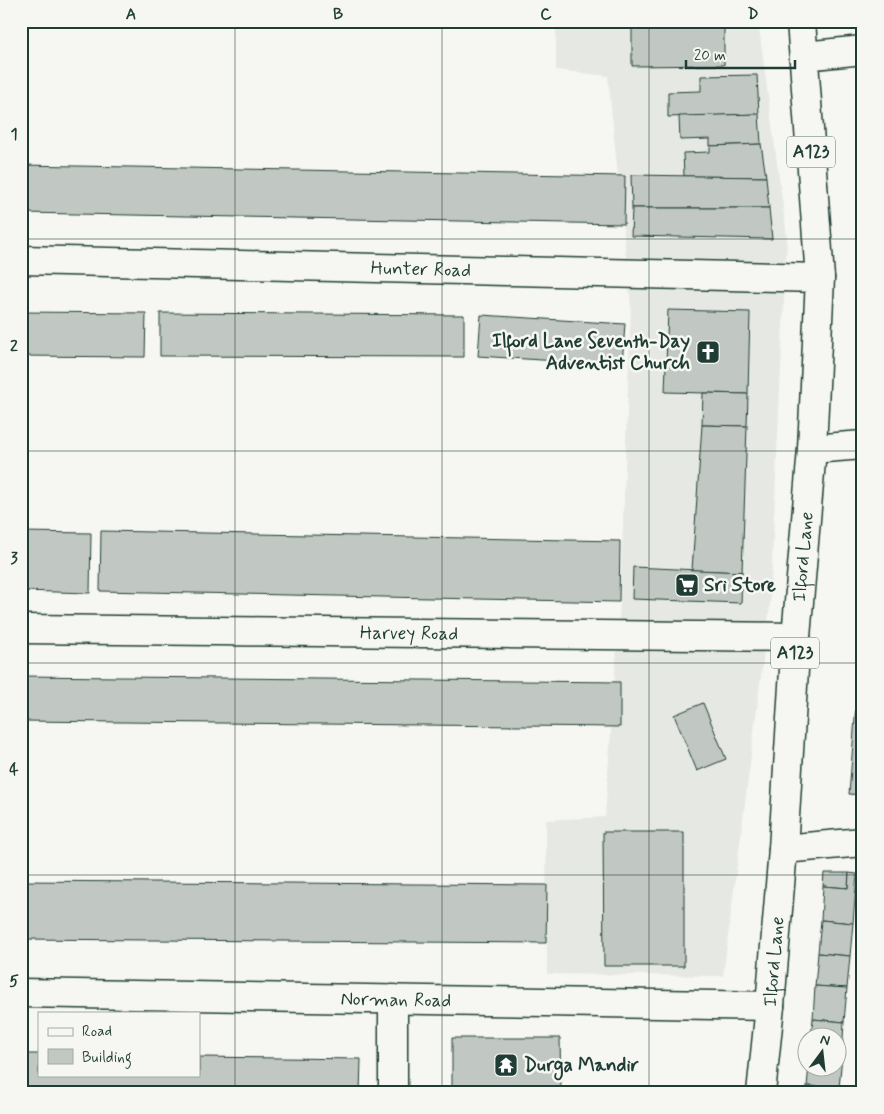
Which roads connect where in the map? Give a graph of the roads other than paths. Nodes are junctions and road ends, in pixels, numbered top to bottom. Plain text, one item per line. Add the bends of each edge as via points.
1 (801, 21) edge
2 (863, 50) edge
3 (804, 56) junction
4 (21, 260) edge
5 (820, 278) junction
6 (863, 445) edge
7 (812, 449) junction
8 (21, 629) edge
9 (796, 637) junction
10 (863, 842) edge
11 (782, 849) junction
12 (21, 993) edge
13 (393, 999) junction
14 (770, 1006) junction
15 (393, 1093) edge
16 (761, 1093) edge

1 - 3 street, Ilford Lane / A123
2 - 3 street
3 - 5 street, Ilford Lane / A123
4 - 5 street, Hunter Road
5 - 7 street, Ilford Lane / A123
6 - 7 street
7 - 9 street, Ilford Lane / A123
8 - 9 street, Harvey Road
9 - 11 street, Ilford Lane / A123
10 - 11 street
11 - 14 street, Ilford Lane / A123
12 - 13 street, Norman Road
13 - 14 street, Norman Road
13 - 15 street
14 - 16 street, Ilford Lane / A123

